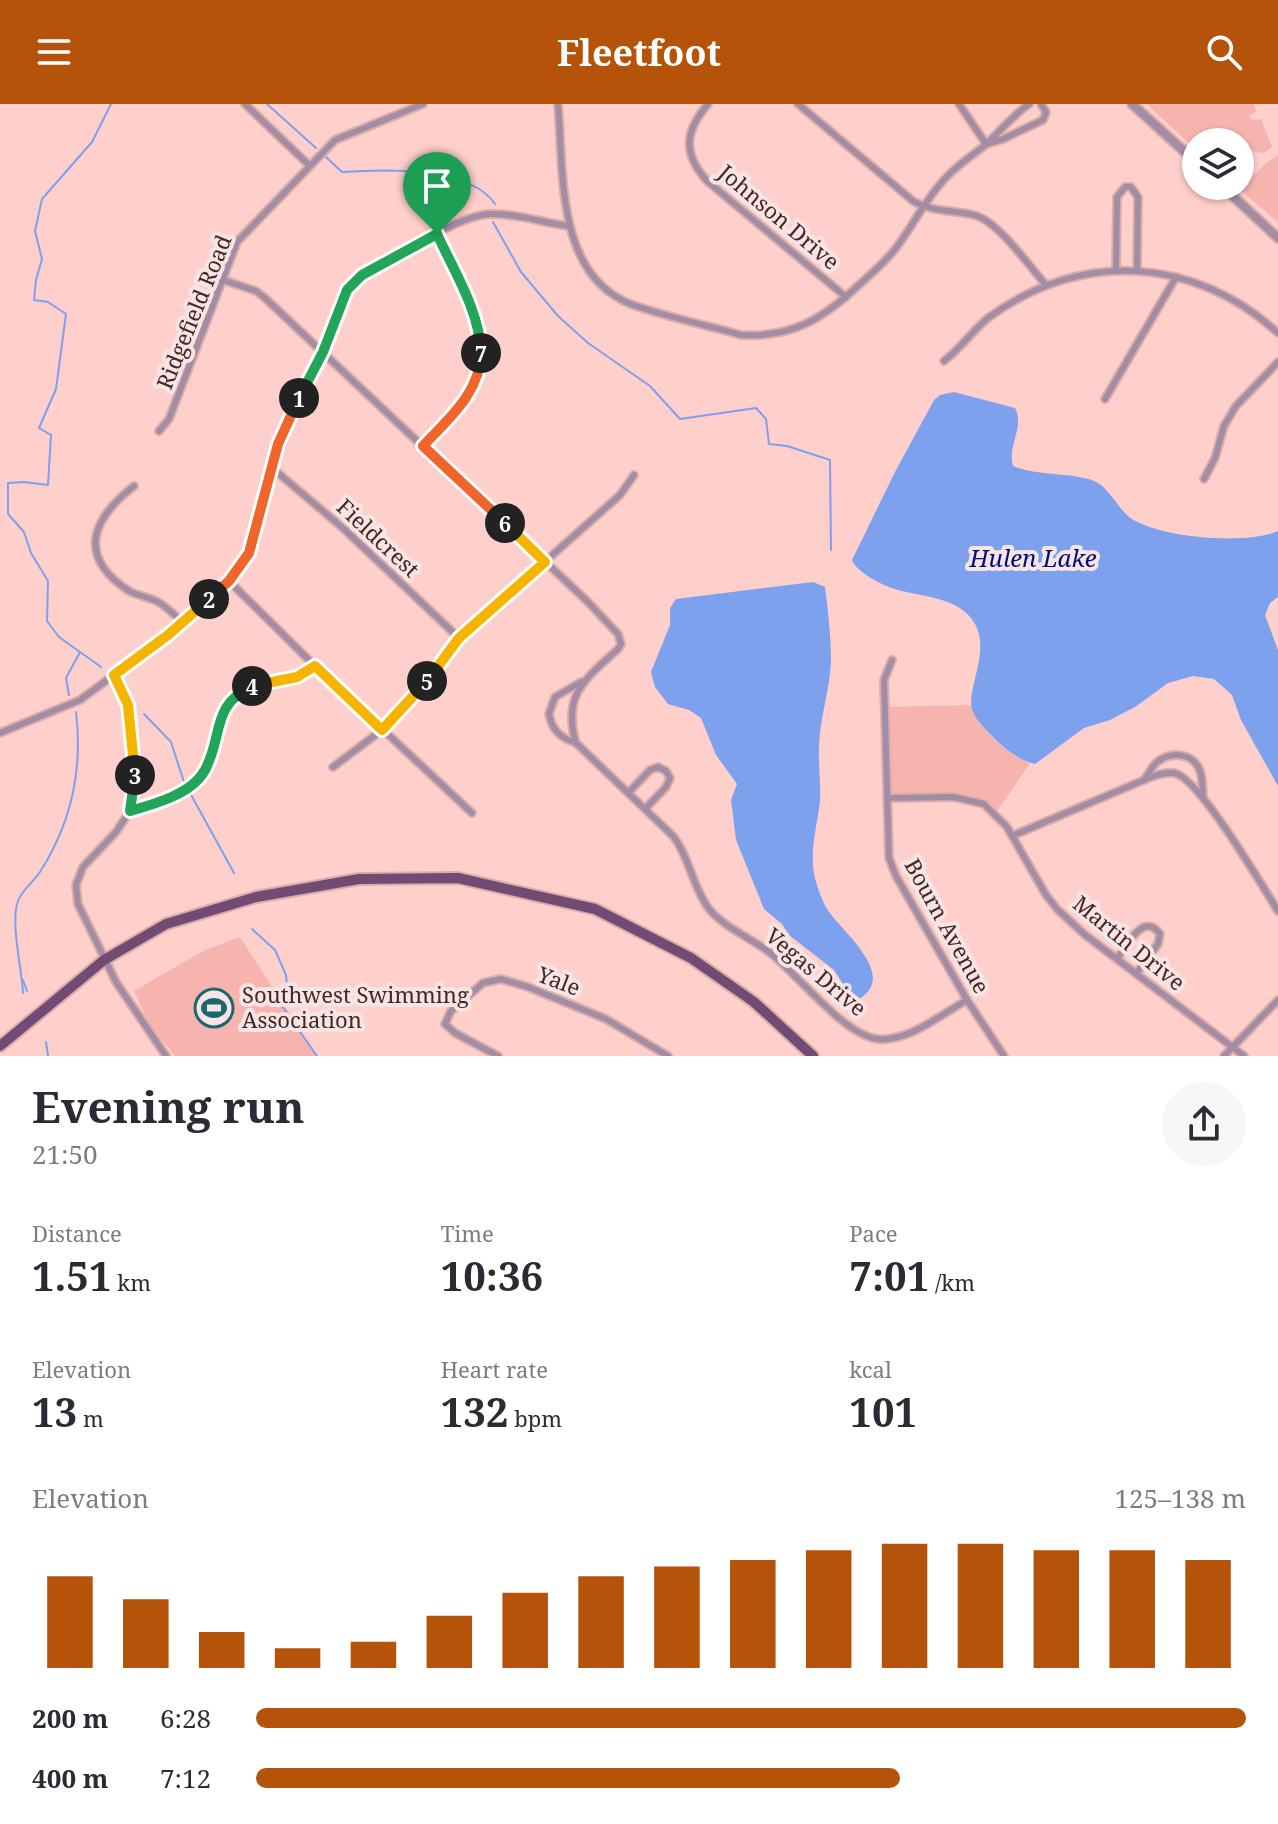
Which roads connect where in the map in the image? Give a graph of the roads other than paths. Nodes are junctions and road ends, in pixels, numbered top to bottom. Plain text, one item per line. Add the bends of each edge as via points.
1 (245, 104) edge
2 (558, 104) edge
3 (708, 104) edge
4 (798, 104) edge
5 (959, 104) edge
6 (1029, 104) edge
7 (1041, 104) edge
8 (1132, 104) edge
9 (418, 105) edge
10 (986, 144) junction
11 (1182, 149) edge
12 (309, 165) junction
13 (1237, 200) edge
14 (925, 208) junction
15 (569, 226) junction
16 (437, 234) junction
17 (1278, 238) edge
18 (1116, 270) junction
19 (1137, 270) junction
20 (1176, 277) junction
21 (223, 280) junction
22 (1046, 285) junction
23 (846, 297) junction
24 (1278, 333) edge
25 (323, 352) junction
26 (944, 361) dead end
27 (1278, 362) edge
28 (1105, 399) dead end
29 (159, 431) dead end
30 (423, 446) junction
31 (271, 467) junction
32 (634, 475) dead end
33 (1204, 479) dead end
34 (134, 486) dead end
35 (545, 562) junction
36 (229, 581) junction
37 (182, 622) junction
38 (459, 638) junction
39 (892, 660) dead end
40 (315, 666) junction
41 (114, 675) junction
42 (581, 682) junction
43 (382, 730) junction
44 (0, 733) edge
45 (576, 743) junction
46 (333, 767) dead end
47 (1144, 780) junction
48 (629, 792) junction
49 (887, 798) junction
50 (1205, 800) junction
51 (646, 808) junction
52 (130, 811) junction
53 (472, 813) dead end
54 (1012, 836) junction
55 (1278, 911) edge
56 (1117, 959) junction
57 (104, 960) junction
58 (1136, 974) junction
59 (967, 1000) junction
60 (1278, 1000) edge
61 (0, 1046) edge
62 (1233, 1047) junction
63 (166, 1056) edge
64 (498, 1056) edge
65 (668, 1056) edge
66 (813, 1056) edge
67 (1004, 1056) edge
68 (1224, 1056) edge
69 (1244, 1056) edge

1 - 12 street
2 - 15 street
3 - 23 street, Johnson Drive via 689,134 697,169
4 - 14 street
5 - 10 street
6 - 10 street
7 - 10 street via 1043,120
8 - 11 street
9 - 12 street, Ridgefield Road via 335,140
10 - 14 street via 953,168
12 - 21 street, Ridgefield Road via 237,242
13 - 17 street
14 - 22 street via 985,220
14 - 23 street via 895,250
15 - 16 street via 488,214
15 - 23 street via 586,268 613,294 741,335 795,329 822,317
16 - 25 street via 353,283 338,307
16 - 30 street via 479,333 481,367 466,399
18 - 19 street
18 - 19 street via 1117,197 1125,187 1138,197
18 - 22 street
19 - 20 street
20 - 24 street via 1243,305
20 - 28 street
21 - 25 street via 256,291
21 - 29 street, Ridgefield Road via 169,419
22 - 26 street via 987,319
25 - 30 street
25 - 31 street via 288,419
27 - 33 street via 1236,406
30 - 35 street
31 - 36 street via 249,553
31 - 38 street, Fieldcrest
32 - 35 street via 620,495
34 - 37 street via 97,528 98,557 123,586 159,602
35 - 38 street
35 - 42 street, Vegas Drive via 618,634 621,644
36 - 37 street
36 - 40 street
37 - 41 street
38 - 43 street
39 - 49 street, Bourn Avenue via 884,680
40 - 43 street
40 - 52 street via 297,677 238,692 220,719 205,772 190,786
41 - 44 street via 66,708
41 - 52 street via 128,705 135,785
42 - 45 street via 573,701
42 - 45 street, Vegas Drive via 555,697 549,714 557,733
43 - 46 street
43 - 53 street
45 - 48 street, Vegas Drive
47 - 50 street via 1175,773
47 - 50 street via 1165,758 1188,757 1202,774
47 - 54 street
48 - 51 street, Vegas Drive
48 - 51 street via 650,770 666,771 666,787
49 - 54 street, Martin Drive via 970,799 997,814
49 - 59 street, Bourn Avenue via 889,858 896,876
50 - 55 street
51 - 59 street, Vegas Drive via 685,852 714,914 770,952 861,1034 894,1038
52 - 57 street via 83,867 76,885 78,904
54 - 56 street, Martin Drive via 1058,910
56 - 58 street, Martin Drive
56 - 58 street via 1144,926 1156,928 1158,944
57 - 61 main road
57 - 63 street
57 - 66 main road via 166,924 256,897 359,879 458,878 595,909 623,923 704,967 754,1002
58 - 62 street, Martin Drive
59 - 67 street, Bourn Avenue
60 - 62 street
62 - 68 street
62 - 69 street, Martin Drive
64 - 65 street, Yale via 445,1024 451,1011 483,983 501,979 606,1019

